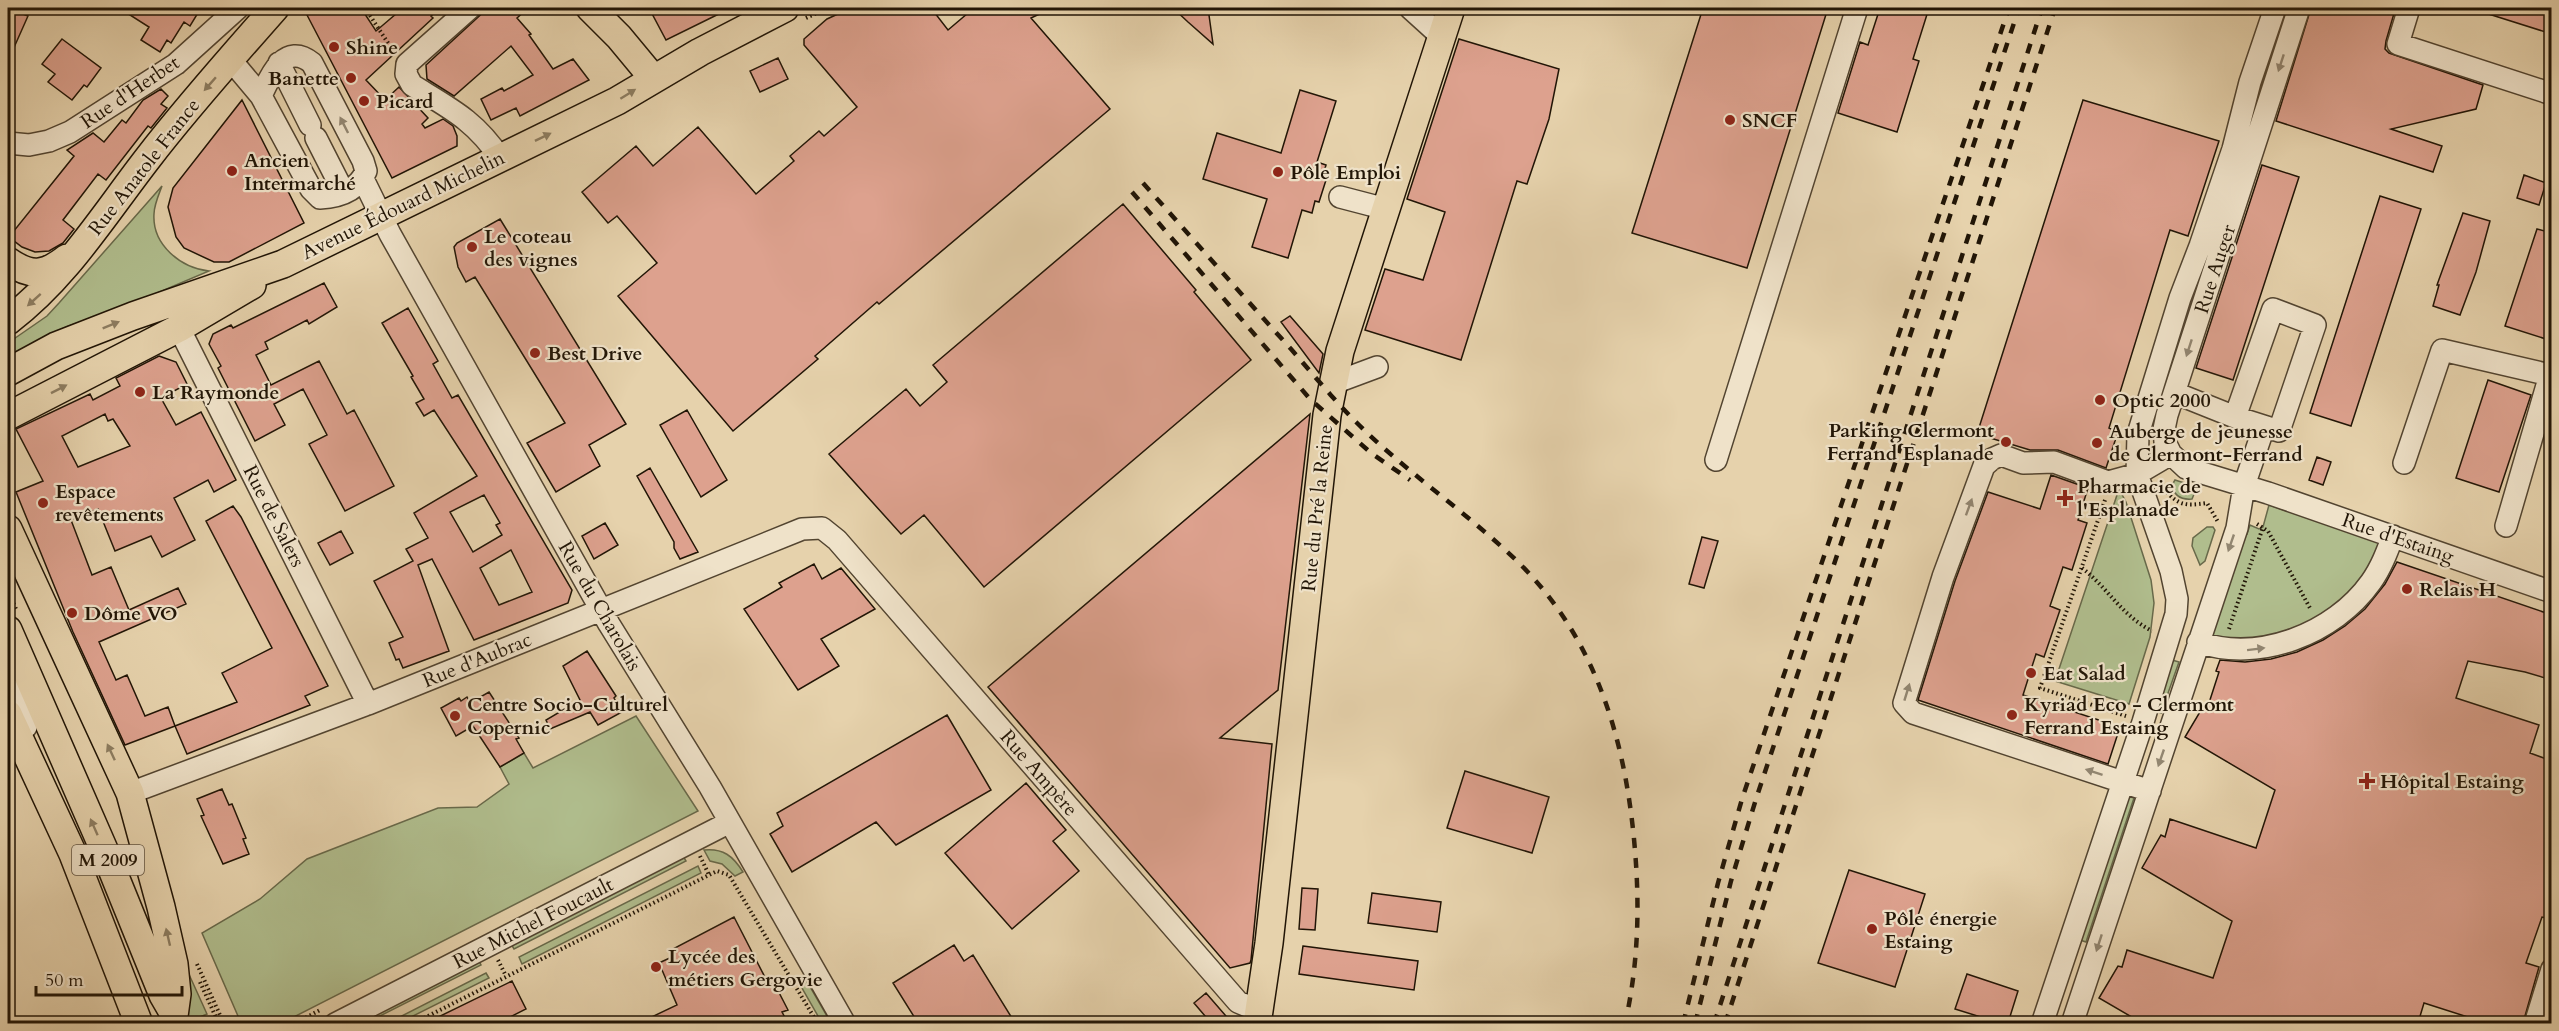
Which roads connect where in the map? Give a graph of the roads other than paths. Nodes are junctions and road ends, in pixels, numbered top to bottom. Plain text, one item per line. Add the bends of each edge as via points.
1 (238, 8) edge
2 (275, 8) edge
3 (470, 8) edge
4 (590, 8) edge
5 (785, 8) edge
6 (1410, 8) edge
7 (1451, 8) edge
8 (1857, 8) edge
9 (2275, 8) edge
10 (2300, 8) edge
11 (2409, 8) edge
12 (1442, 37) junction
13 (230, 59) junction
14 (279, 63) junction
15 (653, 78) junction
16 (2552, 94) edge
17 (261, 96) junction
18 (8, 143) edge
19 (500, 158) junction
20 (363, 179) junction
21 (344, 193) junction
22 (1340, 197) dead end
23 (1386, 209) junction
24 (381, 215) junction
25 (84, 245) junction
26 (8, 261) edge
27 (283, 264) junction
28 (8, 321) edge
29 (180, 328) junction
30 (1377, 367) dead end
31 (8, 372) edge
32 (2551, 374) edge
33 (1334, 382) junction
34 (2175, 393) junction
35 (8, 416) edge
36 (2235, 417) junction
37 (2264, 427) junction
38 (2171, 454) junction
39 (1716, 460) dead end
40 (2404, 463) dead end
41 (2139, 481) junction
42 (2244, 486) junction
43 (2506, 526) dead end
44 (822, 528) joint
45 (8, 529) edge
46 (2393, 536) junction
47 (2552, 592) edge
48 (601, 610) junction
49 (8, 630) edge
50 (2208, 645) junction
51 (8, 687) edge
52 (368, 704) junction
53 (8, 714) edge
54 (2136, 719) junction
55 (2170, 731) junction
56 (2123, 782) junction
57 (2150, 790) junction
58 (130, 793) junction
59 (730, 822) junction
60 (2552, 969) edge
61 (1258, 1017) edge
62 (168, 1021) edge
63 (139, 1023) edge
64 (335, 1023) edge
65 (845, 1023) edge
66 (2042, 1023) edge
67 (2072, 1023) edge
68 (2535, 1023) edge

1 - 18 street, Rue d'Herbet via 176,64 70,132 29,145
2 - 13 main road, Rue Anatole France
3 - 19 street via 407,64 406,74 412,84 472,124
4 - 15 main road
5 - 15 main road, Avenue Édouard Michelin
6 - 12 street
7 - 12 main road, Rue du Pré la Reine
8 - 39 street
9 - 41 street via 2233,149 2145,407 2138,434
10 -> 34 street, Rue Auger
11 - 16 street via 2398,44
12 - 23 main road, Rue du Pré la Reine
13 - 17 street
13 -> 25 main road, Rue Anatole France via 148,158
14 - 17 street
20 -> 14 street, Rue du Charolais via 363,161 312,63 305,57
14 - 21 street
19 -> 15 main road, Avenue Édouard Michelin via 617,101
17 - 21 street via 310,189 320,198
19 - 24 main road, Avenue Édouard Michelin
20 - 21 street
20 - 24 street, Rue du Charolais
22 - 23 street
23 - 33 main road, Rue du Pré la Reine via 1340,351
24 - 27 main road, Avenue Édouard Michelin
24 - 48 street, Rue du Charolais
25 - 26 main road via 60,264 38,274 22,271
25 -> 28 main road, Rue Anatole France via 35,300
27 - 29 main road
31 -> 27 main road, Avenue Édouard Michelin via 56,346
35 -> 29 main road
29 - 52 street, Rue de Salers
30 - 33 street
32 - 40 street via 2442,350
32 - 43 street
33 - 61 main road, Rue du Pré la Reine via 1327,415
34 - 36 street
34 - 38 street, Rue Auger via 2164,429
36 - 37 street
36 - 37 street via 2273,309 2315,325 2279,431
37 - 42 street
38 - 41 street
38 - 42 street via 2186,468
41 - 54 street via 2177,599 2176,614
56 -> 41 street via 1913,713 1904,703 1943,578 1984,466 1999,452 2023,463 2054,462 2101,479
42 - 46 street, Rue d'Estaing
42 -> 50 street
44 - 48 street, Rue d'Aubrac via 802,529
44 - 61 street, Rue Ampère via 837,540 1238,1002
58 -> 45 main road
46 - 47 street, Rue d'Estaing
50 -> 46 street via 2242,650 2277,645 2320,626 2353,603 2370,583
48 - 52 street, Rue d'Aubrac
48 - 59 street, Rue du Charolais
62 -> 49 main road, M 2009 via 163,995 105,852
50 - 55 street
51 - 62 street
52 - 58 street, Rue d'Aubrac
53 - 63 main road, M 2009 via 73,854
54 - 55 street
54 - 56 street
55 -> 57 street
56 - 57 street
56 - 66 street
57 -> 67 street
62 -> 58 main road via 177,994 174,964
59 - 64 street, Rue Michel Foucault
59 - 65 street, Rue du Charolais
60 - 68 street

